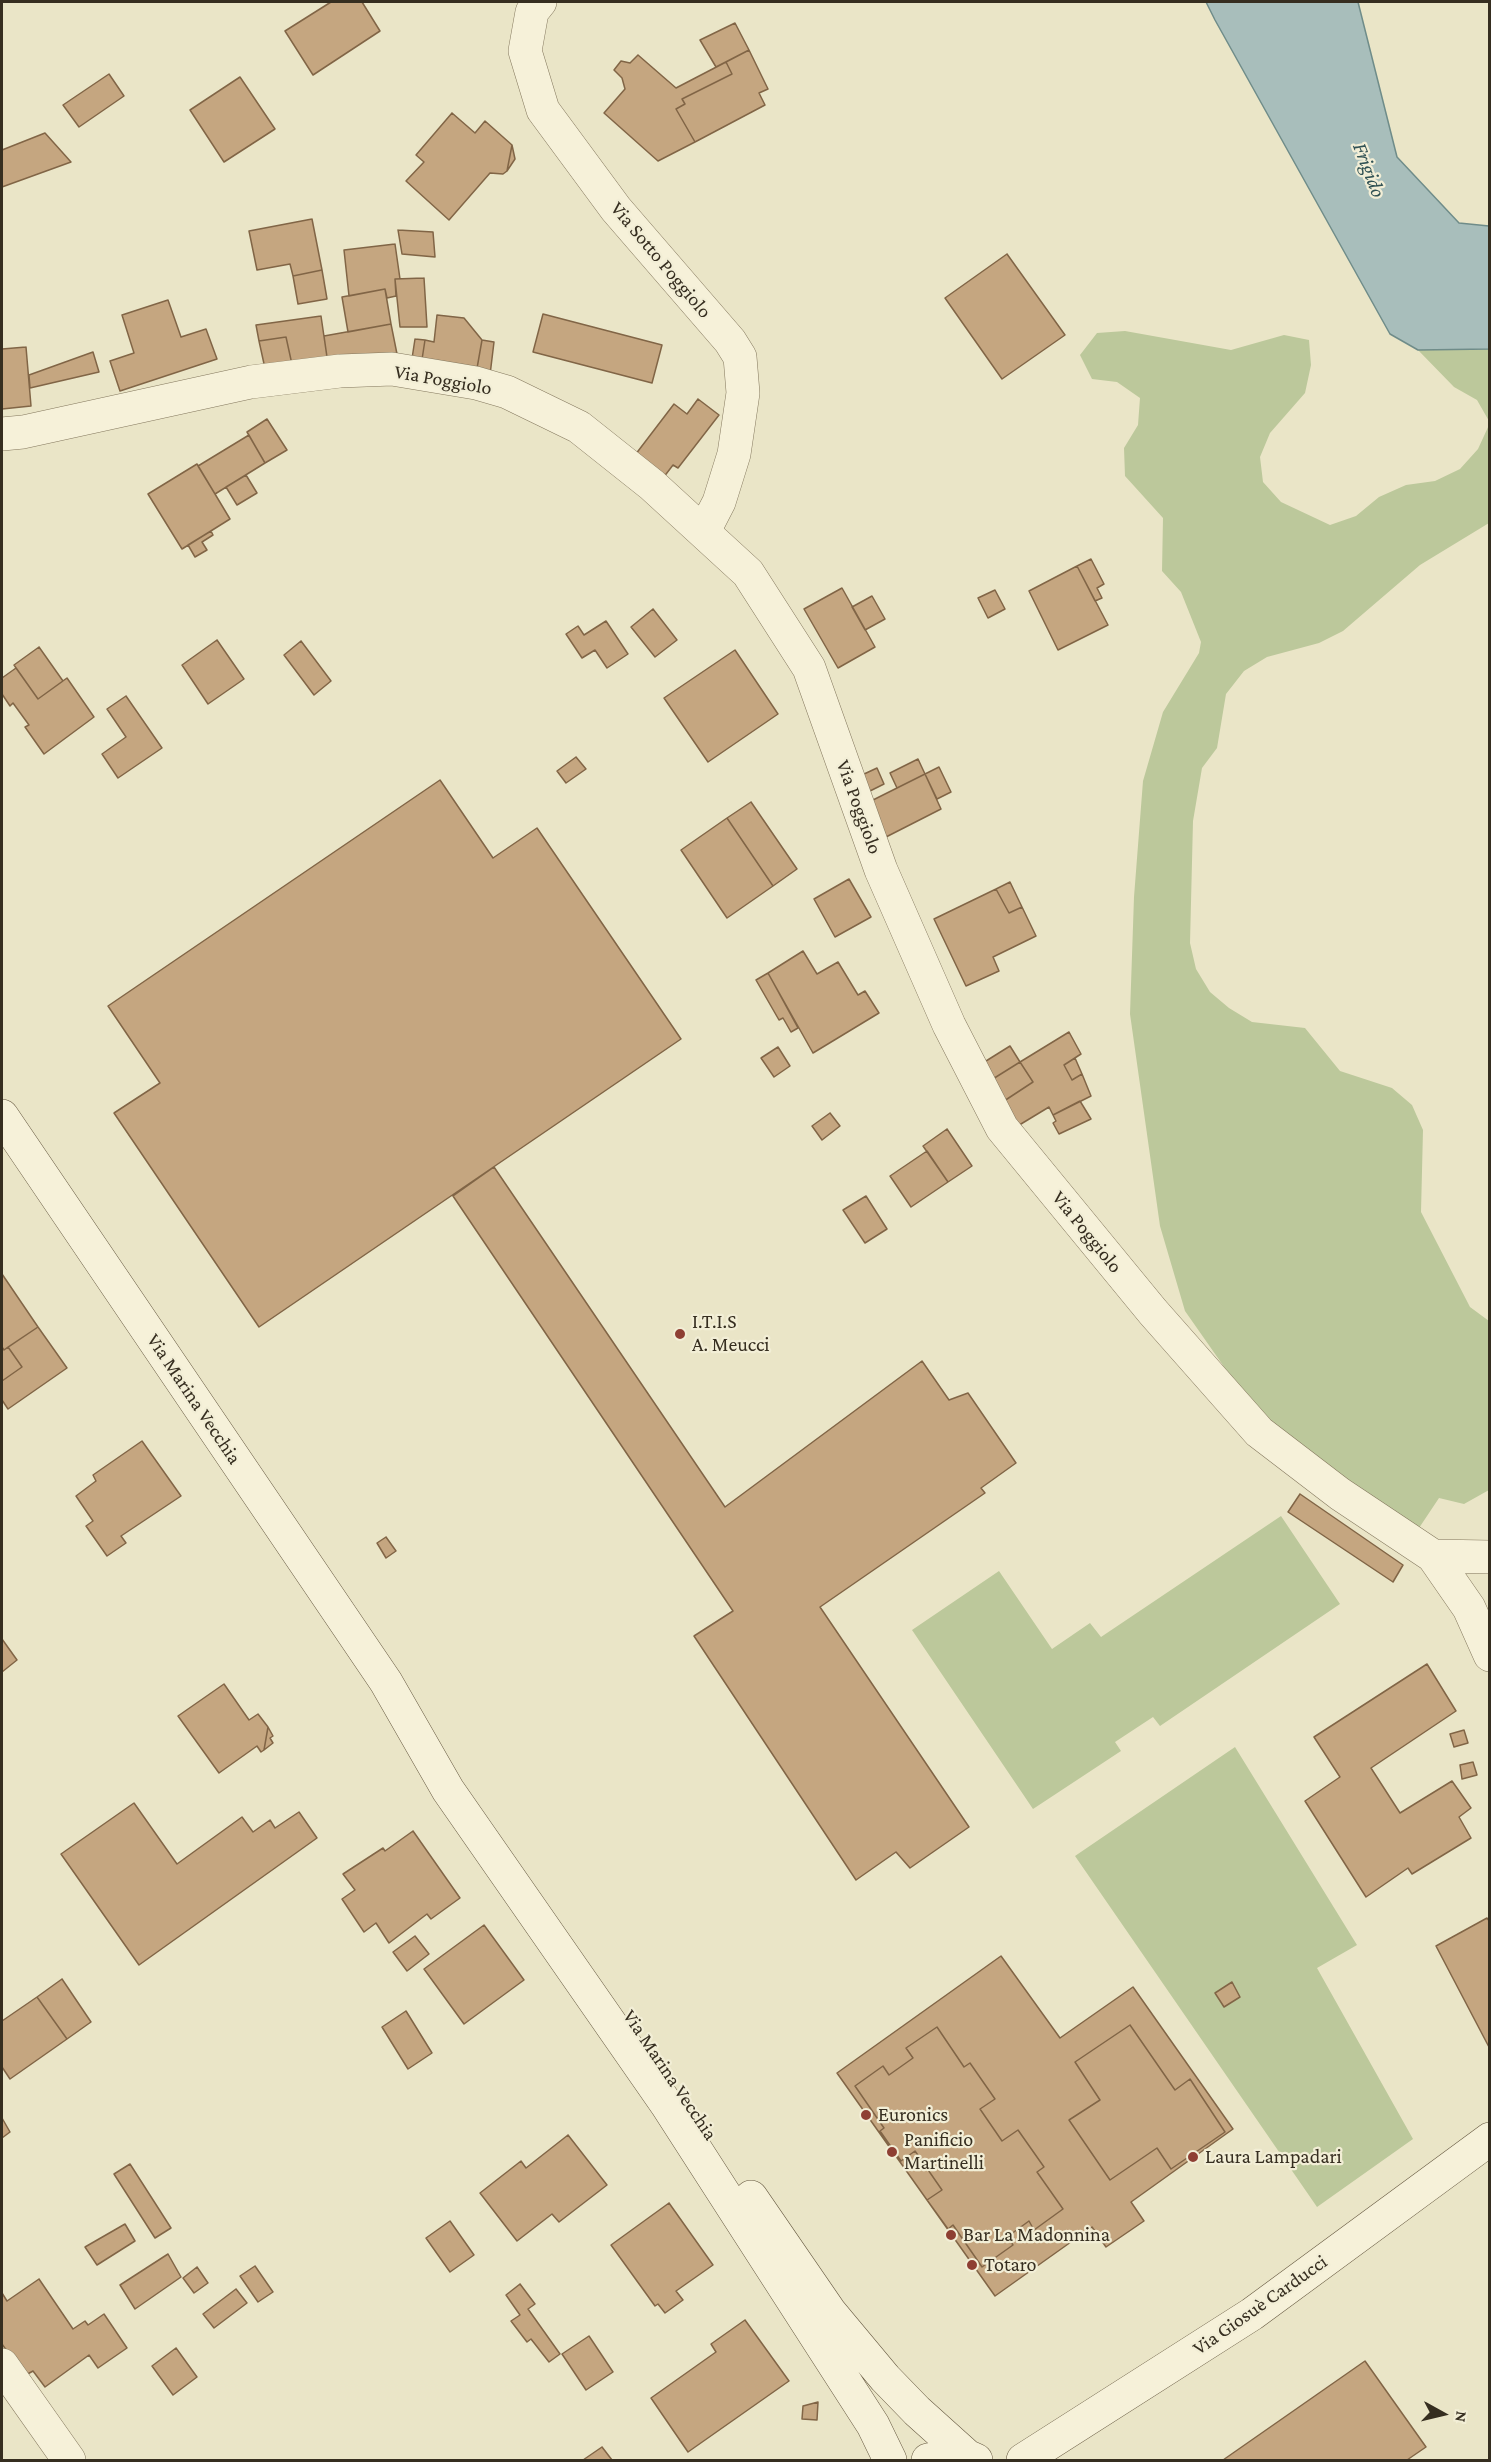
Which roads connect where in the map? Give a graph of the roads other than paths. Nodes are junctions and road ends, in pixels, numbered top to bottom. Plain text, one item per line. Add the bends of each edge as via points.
1 (540, 2) edge
2 (2, 434) edge
3 (704, 531) junction
4 (2, 1116) edge
5 (1433, 1556) junction
6 (1490, 1557) edge
7 (1490, 1655) edge
8 (386, 1682) junction
9 (1490, 2139) edge
10 (2, 2365) edge
11 (972, 2458) edge
12 (69, 2460) edge
13 (890, 2460) edge
14 (928, 2460) edge
15 (1023, 2460) edge

1 - 3 main road, Via Sotto Poggiolo via 532,12 525,51 543,111 616,209 740,357 743,393 734,454 719,502
2 - 3 main road, Via Poggiolo via 251,382 392,369 507,392 579,427
3 - 5 main road, Via Poggiolo via 748,573 809,668 881,870 949,1025 1002,1128 1153,1312 1259,1432 1340,1494
4 - 8 main road, Via Marina Vecchia
5 - 6 main road
5 - 7 main road, Via Poggiolo via 1469,1608
8 - 11 main road, Via Marina Vecchia via 466,1778 830,2312 893,2386
8 - 13 main road, Via Marina Vecchia via 448,1790 667,2105 873,2425
9 - 15 main road, Via Giosuè Carducci via 1252,2314
10 - 12 main road
11 - 14 main road via 948,2454

